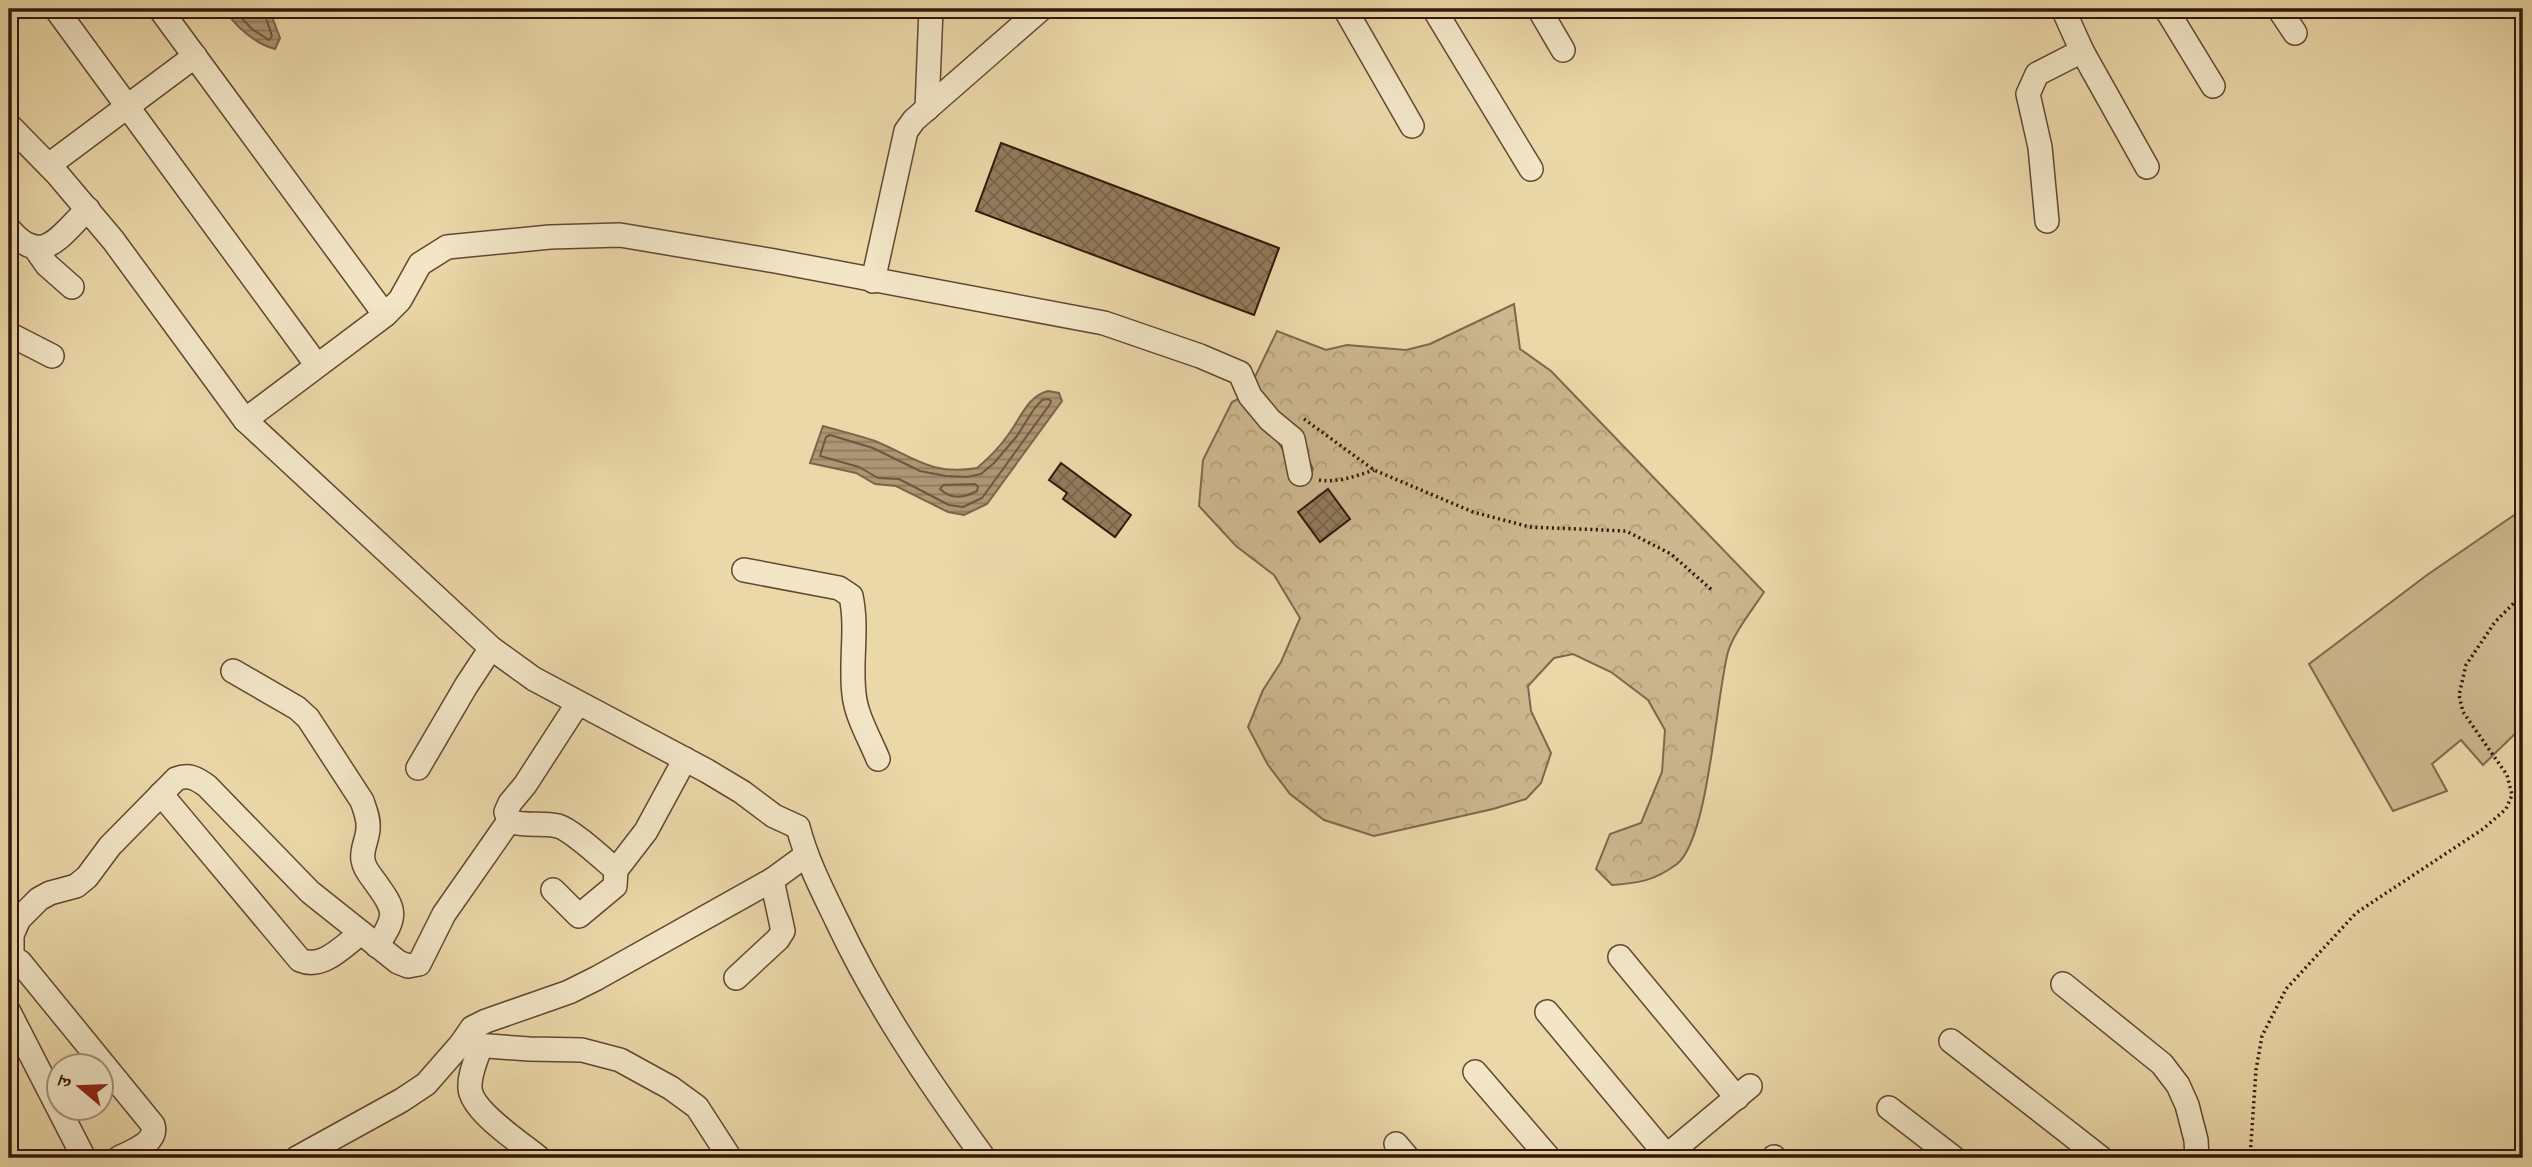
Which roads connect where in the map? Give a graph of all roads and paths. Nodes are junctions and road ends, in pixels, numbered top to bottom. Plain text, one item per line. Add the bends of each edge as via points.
1 (56, 9) edge
2 (160, 9) edge
3 (931, 9) edge
4 (1041, 9) edge
5 (1345, 9) edge
6 (1434, 9) edge
7 (1539, 9) edge
8 (2063, 9) edge
9 (2166, 9) edge
10 (2279, 9) edge
11 (2295, 33) dead end
12 (1563, 50) dead end
13 (2082, 51) junction
14 (195, 57) junction
15 (2213, 86) dead end
16 (128, 106) junction
17 (927, 109) junction
18 (9, 125) edge
19 (1412, 126) dead end
20 (49, 165) junction
21 (2147, 167) dead end
22 (1531, 169) dead end
23 (88, 209) junction
24 (2047, 221) dead end
25 (9, 229) edge
26 (35, 248) junction
27 (873, 281) junction
28 (72, 287) dead end
29 (385, 315) junction
30 (9, 334) edge
31 (52, 356) dead end
32 (316, 364) junction
33 (245, 420) junction
34 (1270, 420) junction
35 (1374, 470) junction
36 (1300, 474) joint
37 (744, 570) dead end
38 (1713, 591) dead end
39 (2523, 594) edge
40 (491, 648) junction
41 (233, 671) dead end
42 (578, 703) junction
43 (685, 759) junction
44 (878, 759) dead end
45 (418, 768) dead end
46 (161, 794) junction
47 (509, 821) junction
48 (806, 856) junction
49 (616, 870) junction
50 (772, 880) junction
51 (553, 890) dead end
52 (369, 939) junction
53 (10, 957) edge
54 (1620, 957) dead end
55 (736, 978) dead end
56 (2063, 984) dead end
57 (9, 1012) edge
58 (1547, 1012) dead end
59 (1951, 1041) dead end
60 (471, 1044) junction
61 (1475, 1072) dead end
62 (1888, 1108) dead end
63 (527, 1154) edge
64 (1666, 1157) edge
65 (84, 1158) edge
66 (119, 1158) edge
67 (297, 1158) edge
68 (730, 1158) edge
69 (984, 1158) edge
70 (1549, 1158) edge
71 (1954, 1158) edge
72 (2101, 1158) edge
73 (2197, 1158) edge
74 (2250, 1158) edge

1 - 16 street
2 - 14 street
3 - 17 street
4 - 17 street
5 - 19 street
6 - 22 street
7 - 12 street
8 - 13 street
9 - 15 street
10 - 11 street
13 - 21 street
13 - 24 street via 2037,74 2028,94 2040,147
14 - 16 street
14 - 29 street
16 - 20 street
16 - 32 street
17 - 27 street via 902,142
18 - 20 street
20 - 23 street
23 - 26 street via 48,247
23 - 33 street
25 - 26 street via 18,240
26 - 28 street
27 - 29 street via 620,235 550,237 447,247 420,264 400,300
27 - 34 street via 1104,323 1200,356 1240,373 1250,396
29 - 32 street
30 - 31 street
32 - 33 street
33 - 40 street
34 - 35 path via 1276,414 1298,416
34 - 36 street via 1293,439
35 - 36 path via 1330,482
35 - 38 path via 1473,512 1530,527 1626,531 1671,554
37 - 44 street via 839,588 851,596 854,694
39 - 74 path via 2495,622 2466,665 2459,695 2463,712 2507,775 2512,795 2506,809 2483,830 2356,914 2286,989 2262,1036
40 - 42 street
40 - 45 street
41 - 52 street via 308,718 362,802 368,828 363,861 392,912 391,926
42 - 43 street
42 - 47 street via 510,803
43 - 48 street via 798,827
43 - 49 street via 646,831
46 - 52 street via 176,779 185,775 196,778 310,892
46 - 52 street via 300,960 323,962
46 - 53 street via 87,877 76,886 39,899 19,919
47 - 49 street via 562,827
47 - 52 street via 444,914 419,964 398,962
48 - 50 street
48 - 69 street via 900,1038
49 - 51 street via 615,886 579,916
50 - 55 street via 783,931
50 - 60 street via 569,992 472,1028
53 - 66 street via 20,962 153,1125 153,1138
54 - 64 street via 1743,1092
56 - 73 street via 2170,1074 2187,1105
57 - 65 street
58 - 64 street
59 - 72 street
60 - 63 street via 471,1098
60 - 67 street via 410,1095
60 - 68 street via 582,1050 620,1060 697,1107
61 - 70 street
62 - 71 street

